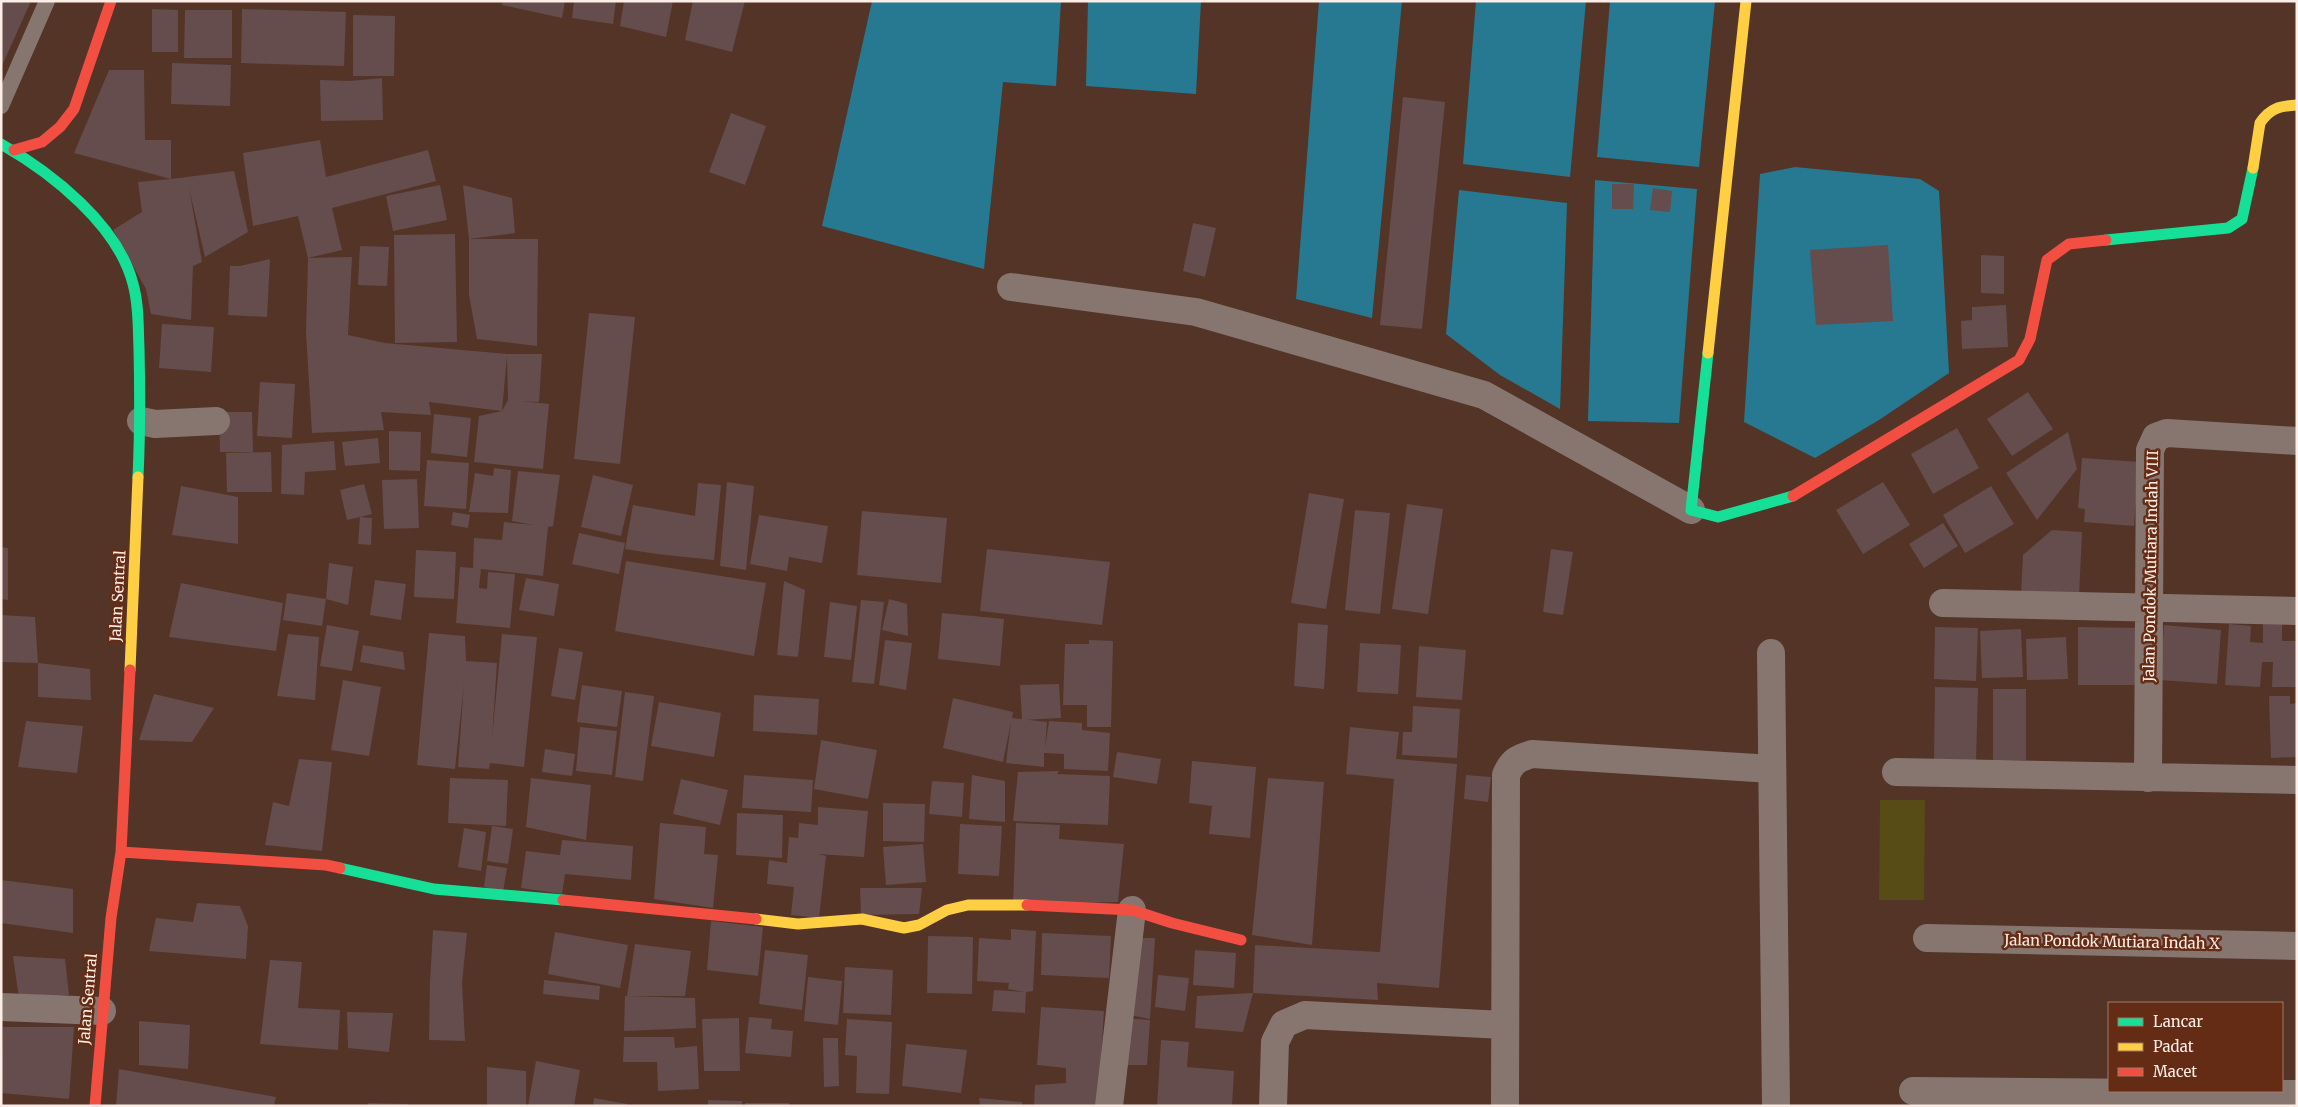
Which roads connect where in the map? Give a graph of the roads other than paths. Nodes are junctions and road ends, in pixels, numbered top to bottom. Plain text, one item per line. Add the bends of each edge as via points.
1 (46, 1) edge
2 (111, 1) edge
3 (1746, 1) edge
4 (2297, 105) edge
5 (1, 106) edge
6 (1, 144) edge
7 (14, 150) junction
8 (1011, 287) dead end
9 (141, 421) junction
10 (216, 421) dead end
11 (2297, 441) edge
12 (1691, 510) junction
13 (1942, 603) dead end
14 (2148, 609) junction
15 (2297, 611) edge
16 (1771, 653) dead end
17 (1772, 769) junction
18 (1896, 772) dead end
19 (2148, 778) junction
20 (2297, 780) edge
21 (121, 852) junction
22 (1132, 910) junction
23 (1927, 938) dead end
24 (1241, 940) dead end
25 (2297, 946) edge
26 (1, 1007) edge
27 (102, 1011) junction
28 (1504, 1025) junction
29 (1913, 1091) dead end
30 (2297, 1094) edge
31 (94, 1106) edge
32 (1109, 1106) edge
33 (1273, 1106) edge
34 (1505, 1106) edge
35 (1776, 1106) edge

1 - 5 lane
2 - 7 street via 74,109 42,142
3 - 12 street
4 - 12 street via 2267,111 2260,123 2242,219 2228,228 2069,244 2047,260 2030,339 2019,360 1792,497 1718,517
6 - 7 street, Jalan Sentral
7 - 9 street, Jalan Sentral via 65,188 121,253 133,283 138,319
8 - 12 street via 1196,312 1484,395
9 - 10 street via 155,424
9 - 21 street, Jalan Sentral
11 - 14 street, Jalan Pondok Mutiara Indah VIII via 2166,433 2156,437 2150,450
13 - 14 street
14 - 15 street
14 - 19 street, Jalan Pondok Mutiara Indah VIII
16 - 17 street
17 - 28 street via 1532,754 1514,761 1506,774
17 - 35 street
18 - 19 street
19 - 20 street
21 - 22 street via 326,865 434,889 798,924 862,919 904,928 920,926 948,910 968,905
21 - 27 street, Jalan Sentral
22 - 24 street
22 - 32 street
23 - 25 street, Jalan Pondok Mutiara Indah X
26 - 27 street
27 - 31 street, Jalan Sentral
28 - 33 street via 1305,1015 1284,1024 1275,1042
28 - 34 street
29 - 30 street

